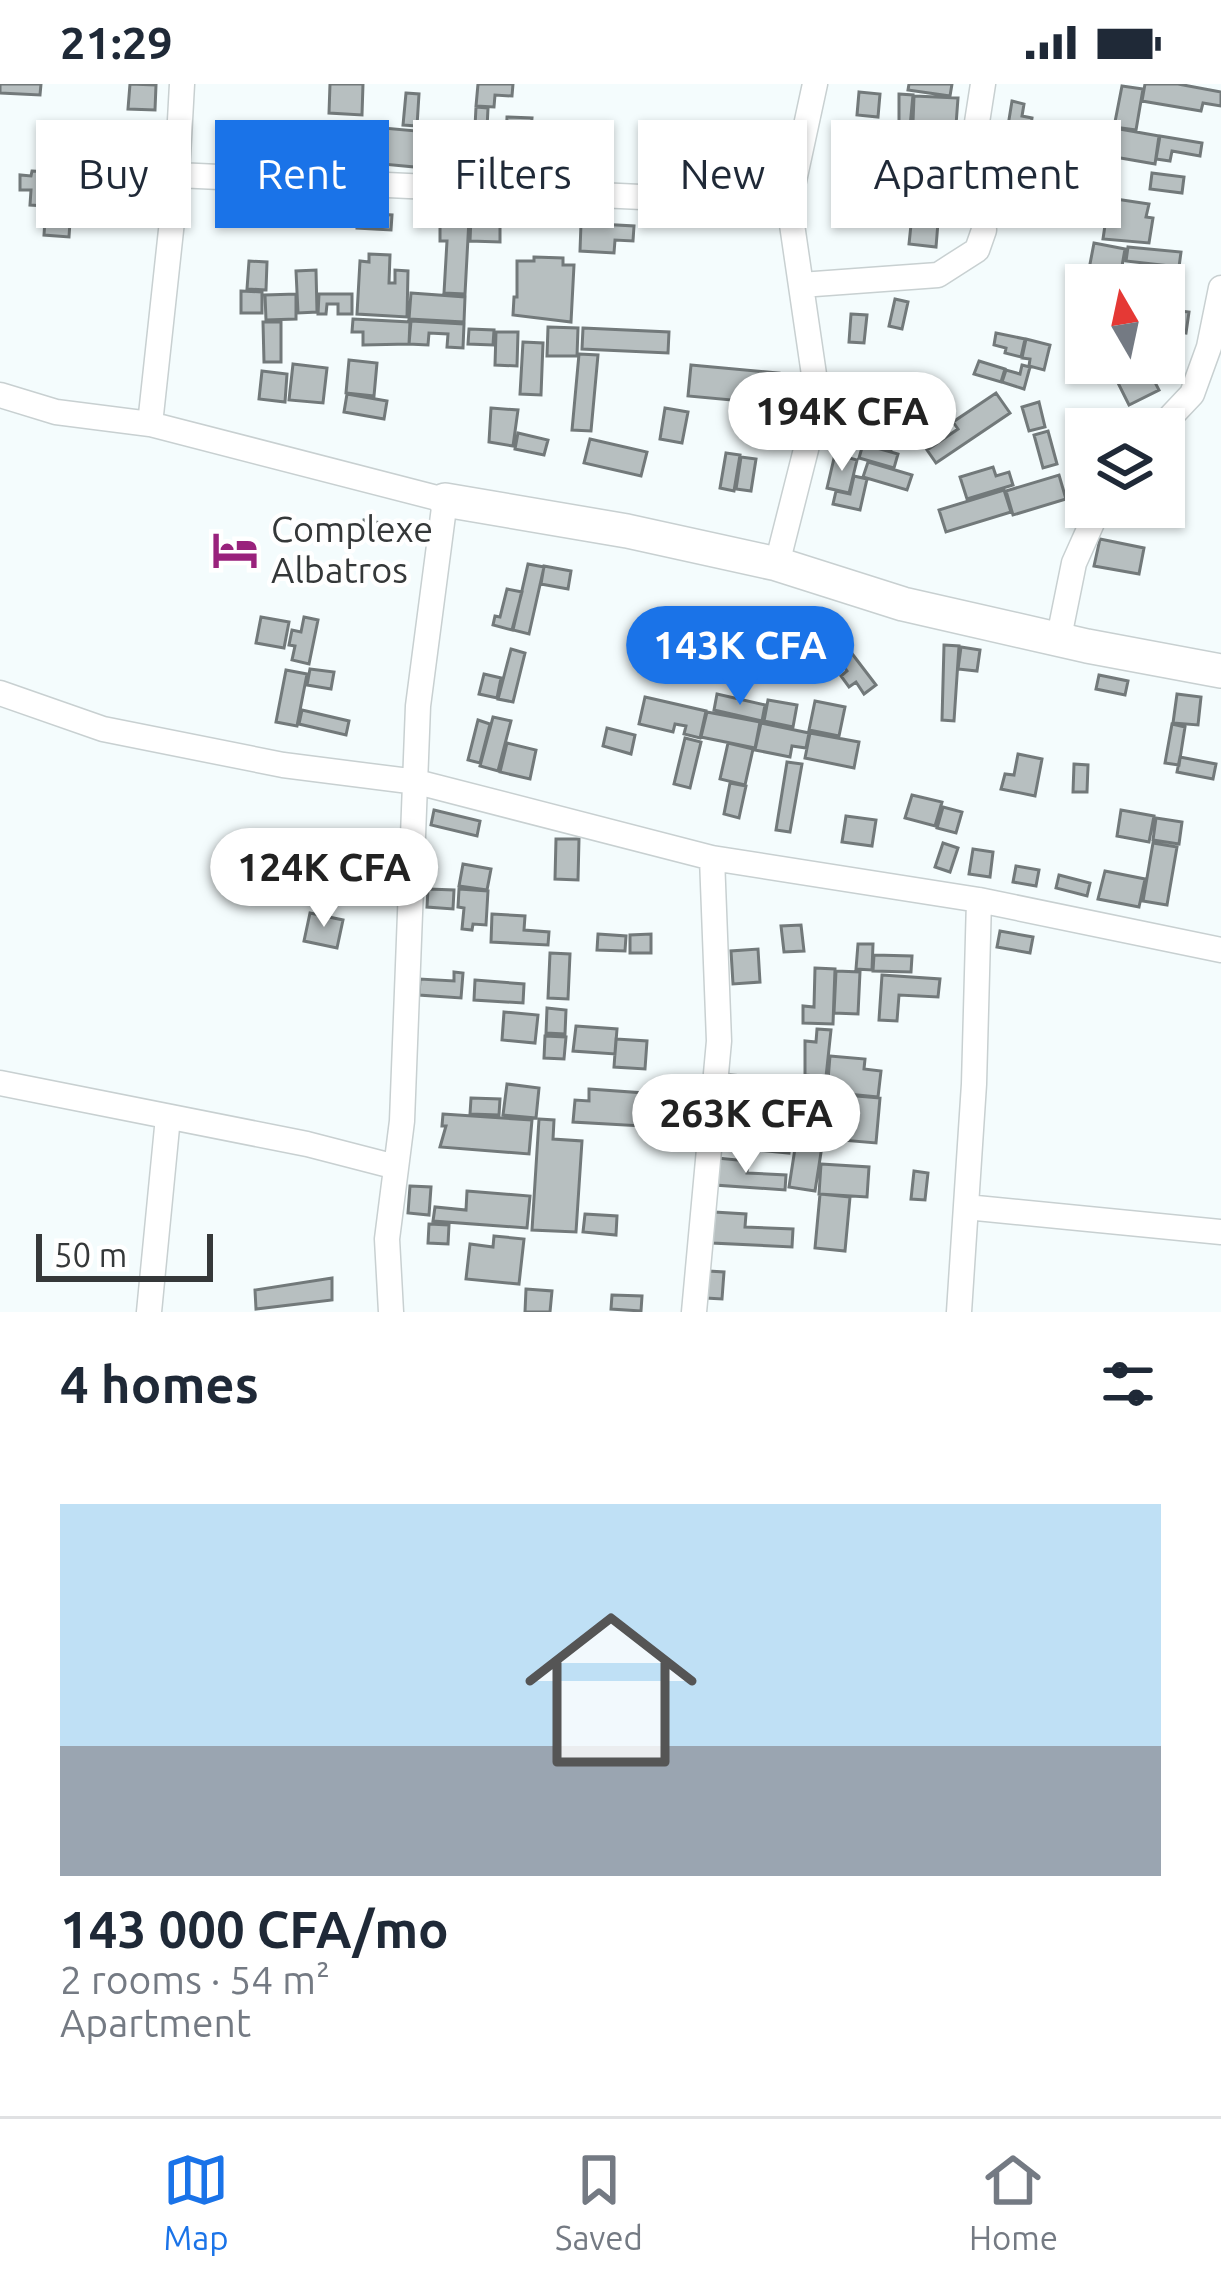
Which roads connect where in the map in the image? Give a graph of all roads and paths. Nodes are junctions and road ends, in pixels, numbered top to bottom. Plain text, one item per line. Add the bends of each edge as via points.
1 (182, 84) edge
2 (815, 84) edge
3 (983, 84) edge
4 (180, 120) edge
5 (807, 121) edge
6 (191, 176) edge
7 (638, 198) edge
8 (171, 228) edge
9 (792, 228) edge
10 (801, 285) junction
11 (1221, 288) edge
12 (0, 394) edge
13 (1179, 408) edge
14 (149, 424) junction
15 (446, 500) junction
16 (1089, 528) edge
17 (777, 564) junction
18 (1059, 638) junction
19 (1221, 671) edge
20 (0, 693) edge
21 (417, 782) junction
22 (712, 857) junction
23 (979, 899) junction
24 (1221, 950) edge
25 (0, 1083) edge
26 (168, 1117) junction
27 (397, 1167) junction
28 (966, 1207) junction
29 (1221, 1232) edge
30 (149, 1312) edge
31 (391, 1312) edge
32 (694, 1312) edge
33 (959, 1312) edge

1 - 4 street
2 - 5 street
3 - 10 street via 975,135 984,230 976,250 938,274
6 - 7 street
8 - 14 street
9 - 10 street
10 - 17 street via 818,402
11 - 13 street via 1209,346
12 - 14 street via 56,412
14 - 15 street
15 - 17 street
15 - 21 street via 418,706
16 - 18 street
17 - 18 street via 903,604
18 - 19 street
20 - 21 street via 103,730
21 - 22 street
21 - 27 street
22 - 23 street
22 - 32 street via 719,1041
23 - 24 street
23 - 28 street
25 - 26 street
26 - 27 street
26 - 30 street
27 - 31 street via 387,1239
28 - 29 street
28 - 33 street

